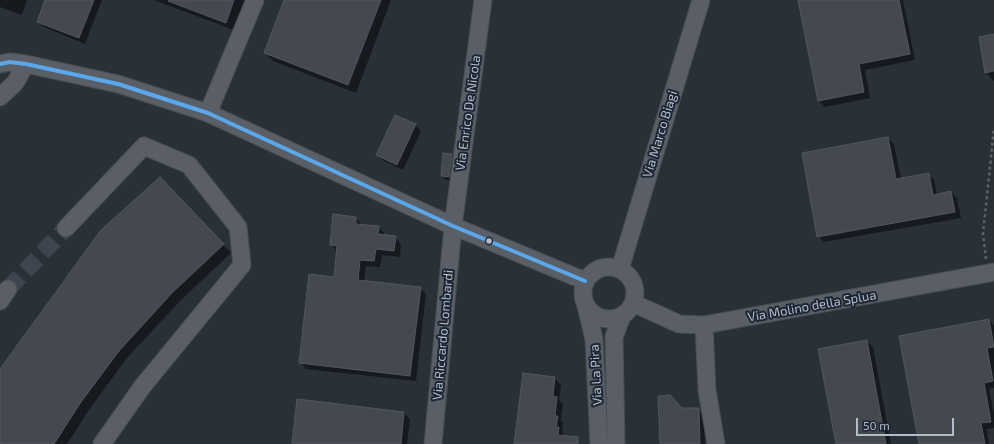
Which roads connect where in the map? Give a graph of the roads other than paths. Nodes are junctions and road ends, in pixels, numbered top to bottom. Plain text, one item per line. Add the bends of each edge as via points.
1 (255, 0) edge
2 (483, 0) edge
3 (701, 0) edge
4 (9, 62) edge
5 (0, 97) edge
6 (208, 113) junction
7 (453, 226) junction
8 (66, 228) tunnel mouth
9 (620, 269) junction
10 (991, 273) edge
11 (585, 281) junction
12 (633, 303) junction
13 (586, 306) junction
14 (622, 316) junction
15 (704, 325) junction
16 (102, 444) edge
17 (433, 444) edge
18 (599, 444) edge
19 (616, 444) edge
20 (716, 444) edge

1 - 6 street
2 - 7 street, Via Enrico De Nicola
3 - 9 street, Via Marco Biagi
4 - 5 street via 15,83
4 - 6 street via 118,84
6 - 7 street
7 - 11 street
7 - 17 street, Via Riccardo Lombardi
8 - 16 street via 144,146 189,164 238,227 242,265 142,387
9 - 11 street via 604,267 590,274
9 - 12 street via 632,280 635,295
10 - 15 street, Via Molino della Splua
11 - 13 street via 583,298
12 - 14 street
12 - 15 street, Via Molino della Splua via 679,324
13 - 14 street via 591,313 602,318 614,319
13 - 18 street, Via La Pira via 594,339
14 - 19 street, Via La Pira via 614,337
15 - 20 street via 707,390

